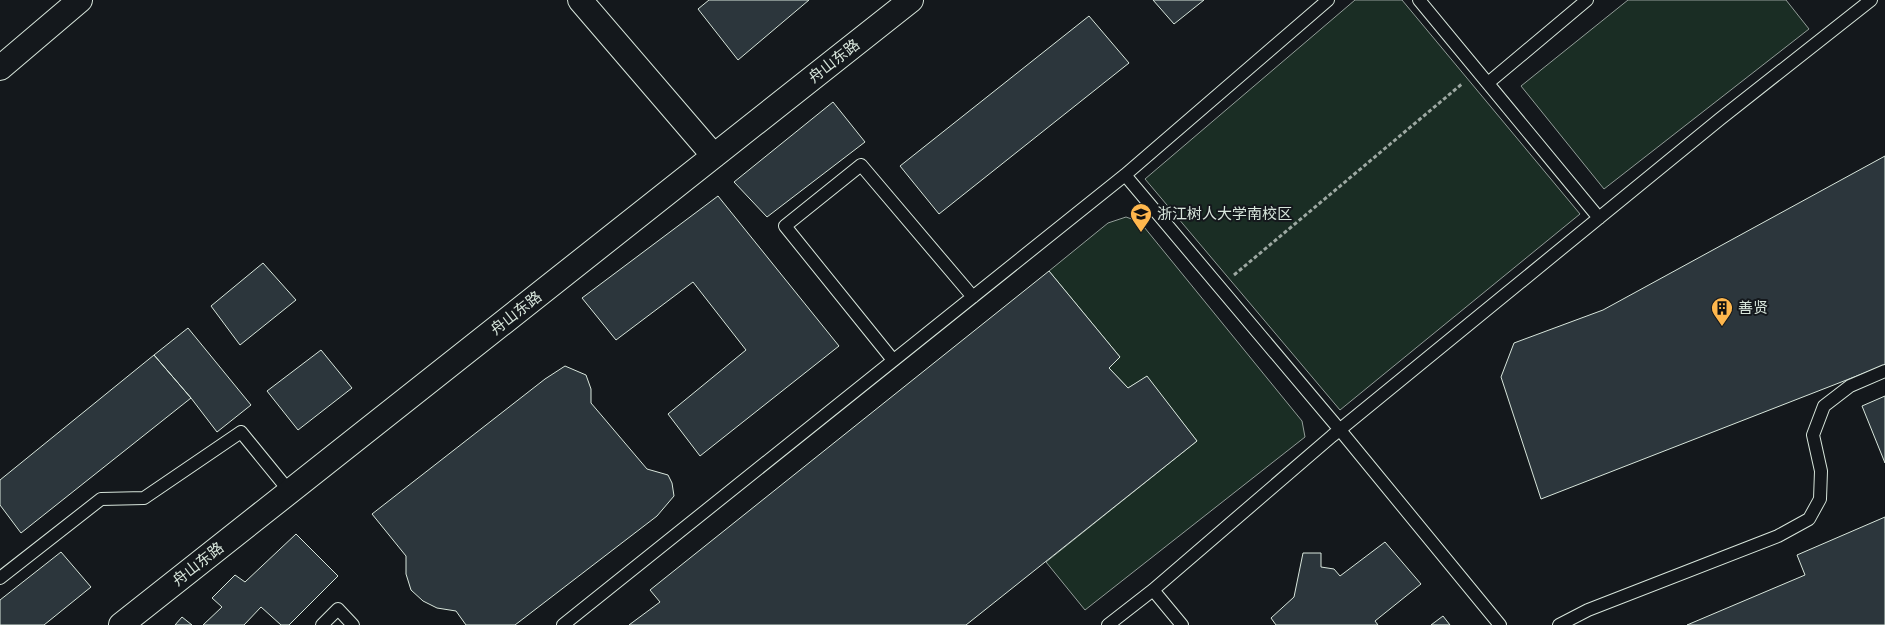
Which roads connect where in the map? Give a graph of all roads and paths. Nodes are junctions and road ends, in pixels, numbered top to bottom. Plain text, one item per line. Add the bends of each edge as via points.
1 (80, 0) edge
2 (580, 0) edge
3 (911, 0) edge
4 (1328, 0) edge
5 (1419, 0) edge
6 (1587, 0) edge
7 (1871, 0) edge
8 (1855, 4) edge
9 (2, 61) edge
10 (1478, 71) junction
11 (1488, 83) junction
12 (714, 156) junction
13 (1125, 175) junction
14 (1599, 218) junction
15 (1220, 287) junction
16 (973, 297) junction
17 (894, 360) junction
18 (1885, 371) edge
19 (1340, 430) junction
20 (290, 492) junction
21 (0, 578) edge
22 (1153, 590) junction
23 (121, 625) edge
24 (322, 625) edge
25 (353, 625) edge
26 (563, 625) edge
27 (1108, 625) edge
28 (1182, 625) edge
29 (1500, 625) edge
30 (1559, 625) edge

1 - 9 street
2 - 12 street
3 - 12 street, 舟山东路
4 - 13 lane
5 - 10 lane
6 - 11 lane
7 - 8 lane
8 - 14 lane
10 - 11 lane
10 - 15 path
11 - 14 lane
12 - 20 street, 舟山东路
13 - 15 lane
13 - 16 lane
14 - 19 lane
15 - 19 lane
16 - 17 lane
16 - 17 lane via 861,165 785,226
17 - 26 lane
18 - 30 lane via 1850,386 1824,406 1813,435 1821,471 1820,499 1809,519 1778,536 1588,610
19 - 22 lane
19 - 29 lane
20 - 21 lane via 240,432 144,498 101,499
20 - 23 street, 舟山东路
22 - 27 lane
22 - 28 lane
24 - 25 lane via 338,609

